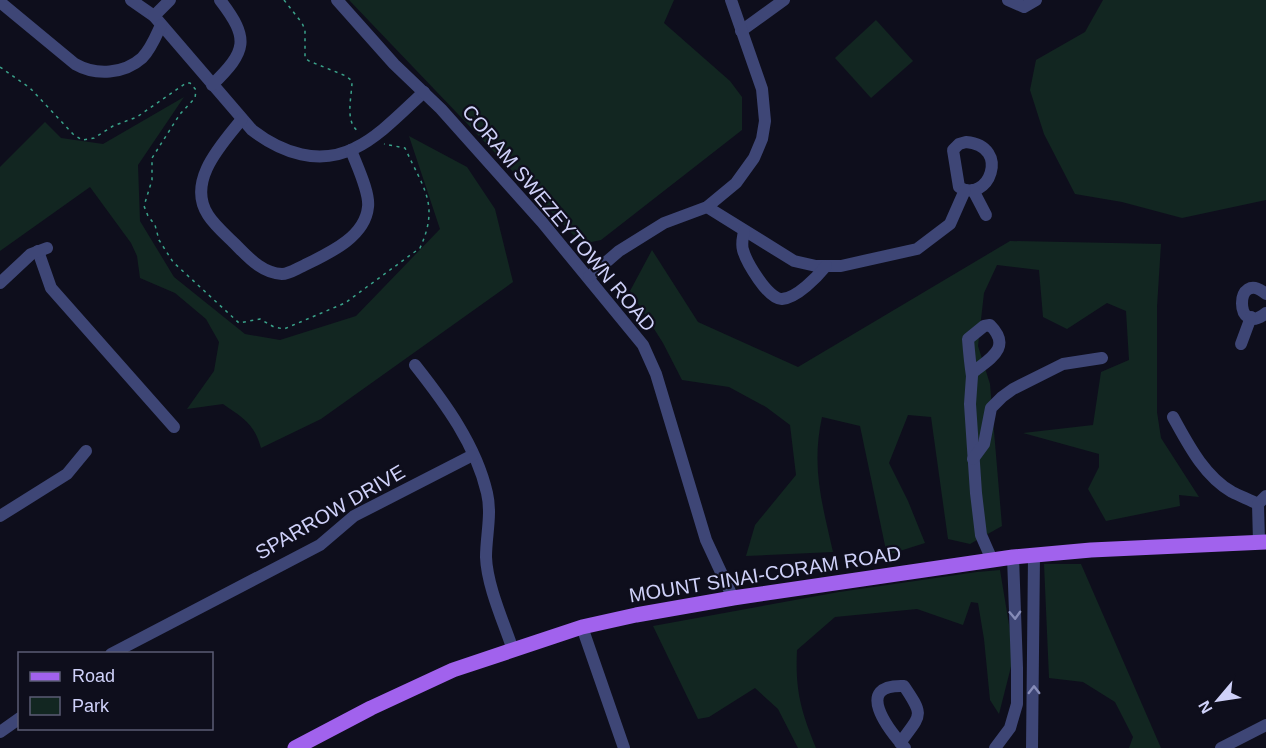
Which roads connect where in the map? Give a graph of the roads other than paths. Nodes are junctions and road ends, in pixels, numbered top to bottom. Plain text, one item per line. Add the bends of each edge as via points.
1 (131, 0) edge
2 (170, 0) edge
3 (220, 0) edge
4 (337, 0) edge
5 (731, 0) edge
6 (784, 0) edge
7 (1008, 0) edge
8 (1036, 0) edge
9 (0, 2) edge
10 (158, 21) junction
11 (741, 31) junction
12 (212, 85) junction
13 (424, 92) junction
14 (242, 119) junction
15 (351, 150) junction
16 (707, 207) junction
17 (986, 215) dead end
18 (744, 231) junction
19 (826, 266) junction
20 (589, 277) junction
21 (0, 283) edge
22 (1266, 294) edge
23 (1266, 312) edge
24 (1251, 317) junction
25 (1241, 344) dead end
26 (1101, 358) dead end
27 (415, 365) dead end
28 (972, 372) dead end
29 (1173, 417) dead end
30 (174, 427) dead end
31 (86, 451) dead end
32 (474, 455) junction
33 (973, 459) junction
34 (1262, 500) edge
35 (0, 516) edge
36 (1263, 542) edge
37 (1034, 556) junction
38 (1013, 557) junction
39 (992, 560) junction
40 (732, 598) junction
41 (582, 627) junction
42 (513, 650) junction
43 (115, 652) edge
44 (18, 719) edge
45 (1012, 723) junction
46 (1266, 725) edge
47 (1033, 727) junction
48 (0, 732) edge
49 (1246, 736) junction
50 (903, 745) edge
51 (295, 748) edge
52 (624, 748) edge
53 (994, 748) edge
54 (1032, 748) edge
55 (1221, 748) edge
56 (1252, 748) edge

1 - 10 street
2 - 10 street
3 - 12 street via 239,28 240,51
4 - 13 street, CORAM SWEZEYTOWN ROAD
5 - 11 street
6 - 11 street
7 - 8 street via 1024,7
9 - 10 street via 87,71 114,71 132,65 150,48
10 - 12 street
11 - 16 street via 762,89 762,139 736,183
12 - 14 street
13 - 15 street
13 - 20 street, CORAM SWEZEYTOWN ROAD
14 - 15 street via 269,143 290,153 338,155
14 - 15 street via 207,166 201,196 209,218 249,258 271,272 287,273 324,256 348,240 362,224 369,204
16 - 18 street
16 - 20 street via 664,223 619,251
17 - 19 street via 969,190 950,224 917,249 875,260
18 - 19 street via 794,261
18 - 19 street via 742,243 748,263 777,298 790,296 814,281
20 - 40 street, CORAM SWEZEYTOWN ROAD via 643,345 656,374 706,540
21 - 30 street via 31,254 42,249 51,288
22 - 24 street via 1256,288 1244,294 1241,307
23 - 24 street via 1261,317
24 - 25 street
26 - 33 street via 1064,364 1002,397 991,408 984,444
27 - 32 street via 447,406
28 - 33 street
29 - 34 street via 1211,476 1231,491
31 - 35 street via 67,474
32 - 42 street via 487,493 486,558
32 - 43 street, SPARROW DRIVE via 354,516 320,545
33 - 39 street via 981,535
34 - 36 street
36 - 37 main road, MOUNT SINAI-CORAM ROAD
37 - 38 main road, MOUNT SINAI-CORAM ROAD
47 -> 37 street
38 - 39 main road, MOUNT SINAI-CORAM ROAD
38 -> 45 street via 1017,704
39 - 40 main road, MOUNT SINAI-CORAM ROAD
40 - 41 main road, MOUNT SINAI-CORAM ROAD
41 - 42 main road, MOUNT SINAI-CORAM ROAD
41 - 52 street
42 - 51 main road, MOUNT SINAI-CORAM ROAD via 453,670
44 - 48 street
45 - 47 street
45 - 53 street
46 - 49 street
47 - 54 street
49 - 55 street
49 - 56 street
50 - 50 street via 877,708 879,693 897,686 904,686 919,714

